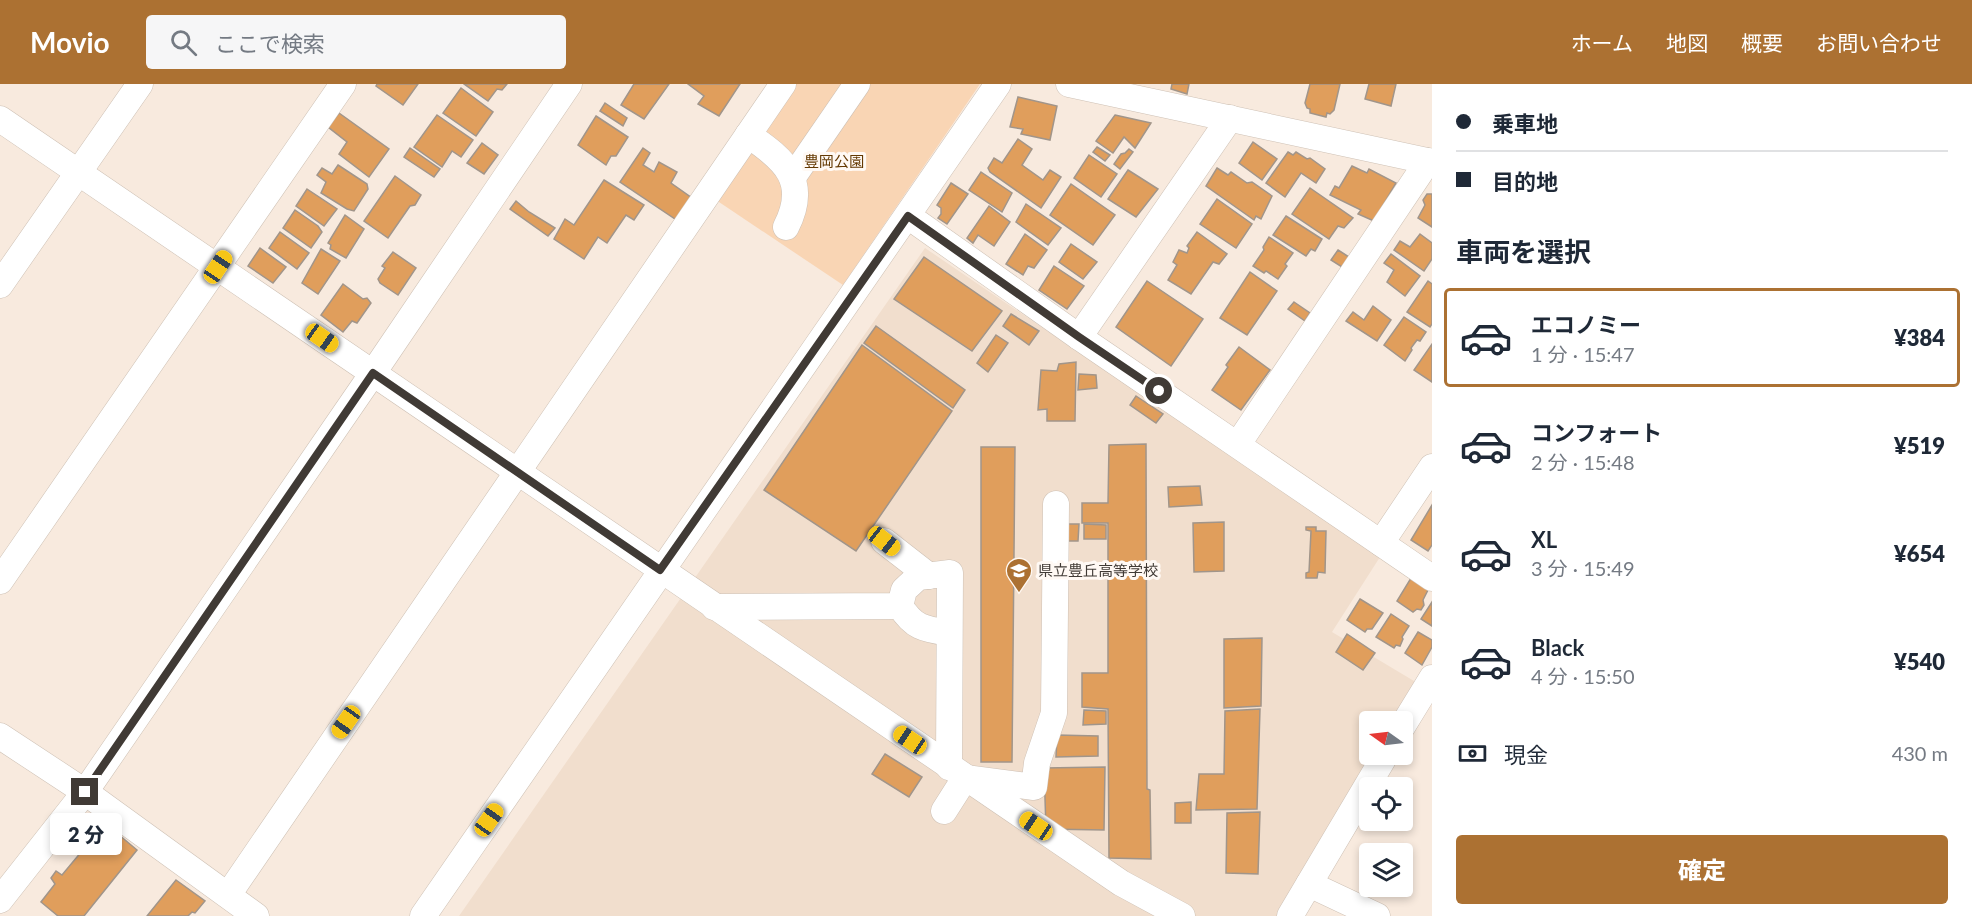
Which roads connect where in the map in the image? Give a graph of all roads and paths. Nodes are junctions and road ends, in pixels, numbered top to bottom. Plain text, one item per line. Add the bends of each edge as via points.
1 (140, 84) edge
2 (343, 84) edge
3 (568, 84) edge
4 (783, 84) edge
5 (856, 84) edge
6 (998, 84) edge
7 (1070, 84) edge
8 (1230, 118) junction
9 (0, 119) edge
10 (748, 135) junction
11 (1430, 161) edge
12 (78, 172) junction
13 (793, 177) junction
14 (908, 216) junction
15 (786, 227) dead end
16 (218, 267) junction
17 (0, 285) edge
18 (1079, 337) junction
19 (373, 373) junction
20 (1238, 444) junction
21 (1432, 467) edge
22 (517, 473) junction
23 (1056, 504) dead end
24 (884, 541) dead end
25 (1381, 543) junction
26 (660, 570) junction
27 (929, 576) junction
28 (1432, 578) edge
29 (0, 581) edge
30 (900, 606) junction
31 (714, 607) junction
32 (949, 633) junction
33 (1432, 678) edge
34 (1412, 711) edge
35 (0, 736) edge
36 (1379, 765) edge
37 (957, 772) junction
38 (1034, 787) junction
39 (85, 792) junction
40 (944, 811) dead end
41 (1036, 826) junction
42 (1309, 884) junction
43 (228, 895) junction
44 (0, 900) edge
45 (256, 916) edge
46 (423, 916) edge
47 (1182, 916) edge
48 (1290, 916) edge
49 (1377, 916) edge

1 - 12 street
2 - 16 street
3 - 19 street
4 - 10 street
5 - 13 street
6 - 14 street
7 - 8 street
8 - 11 street
8 - 18 street
9 - 12 street
10 - 13 street via 777,157
10 - 22 street
11 - 20 street
12 - 16 street
12 - 17 street
13 - 15 street via 796,192
14 - 18 street
14 - 26 street
16 - 19 street
16 - 29 street
18 - 20 street
19 - 22 street
19 - 39 street
20 - 25 street
21 - 25 street
22 - 26 street
22 - 43 street
23 - 38 street via 1054,712 1037,764
24 - 27 street
25 - 28 street
26 - 31 street
26 - 46 street
27 - 30 street via 918,577 904,590
27 - 32 street via 950,573
30 - 31 street
30 - 32 street via 910,621 925,630
31 - 37 street
32 - 37 street
33 - 34 street
35 - 39 street
36 - 42 street
37 - 38 street
37 - 40 street
37 - 41 street
38 - 41 street
39 - 43 street
39 - 44 street
41 - 47 street via 1121,883
42 - 48 street
42 - 49 street
43 - 45 street

